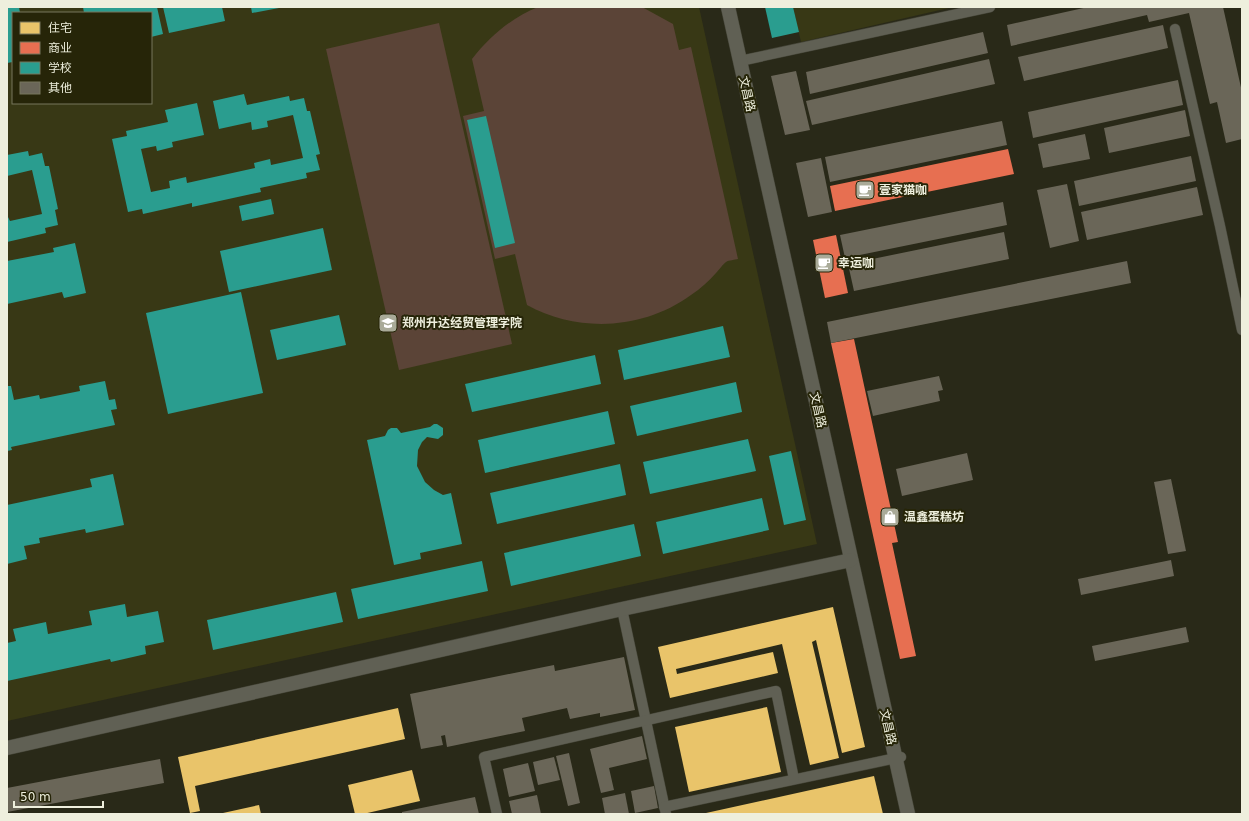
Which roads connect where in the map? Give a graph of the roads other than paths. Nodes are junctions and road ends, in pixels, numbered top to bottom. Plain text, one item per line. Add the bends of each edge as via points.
1 (728, 7) edge
2 (990, 7) edge
3 (1175, 29) dead end
4 (740, 61) junction
5 (1242, 330) edge
6 (851, 560) junction
7 (622, 609) junction
8 (647, 720) junction
9 (7, 748) edge
10 (899, 758) junction
11 (794, 779) junction
12 (665, 810) edge
13 (497, 814) edge
14 (908, 814) edge

1 - 4 street, 文昌路
2 - 4 street
3 - 5 street
4 - 6 street, 文昌路
6 - 7 street
6 - 10 street, 文昌路
7 - 8 street
7 - 9 street
8 - 11 street via 776,692
8 - 12 street
8 - 13 street via 484,757
10 - 11 street
10 - 14 street, 文昌路
11 - 12 street

